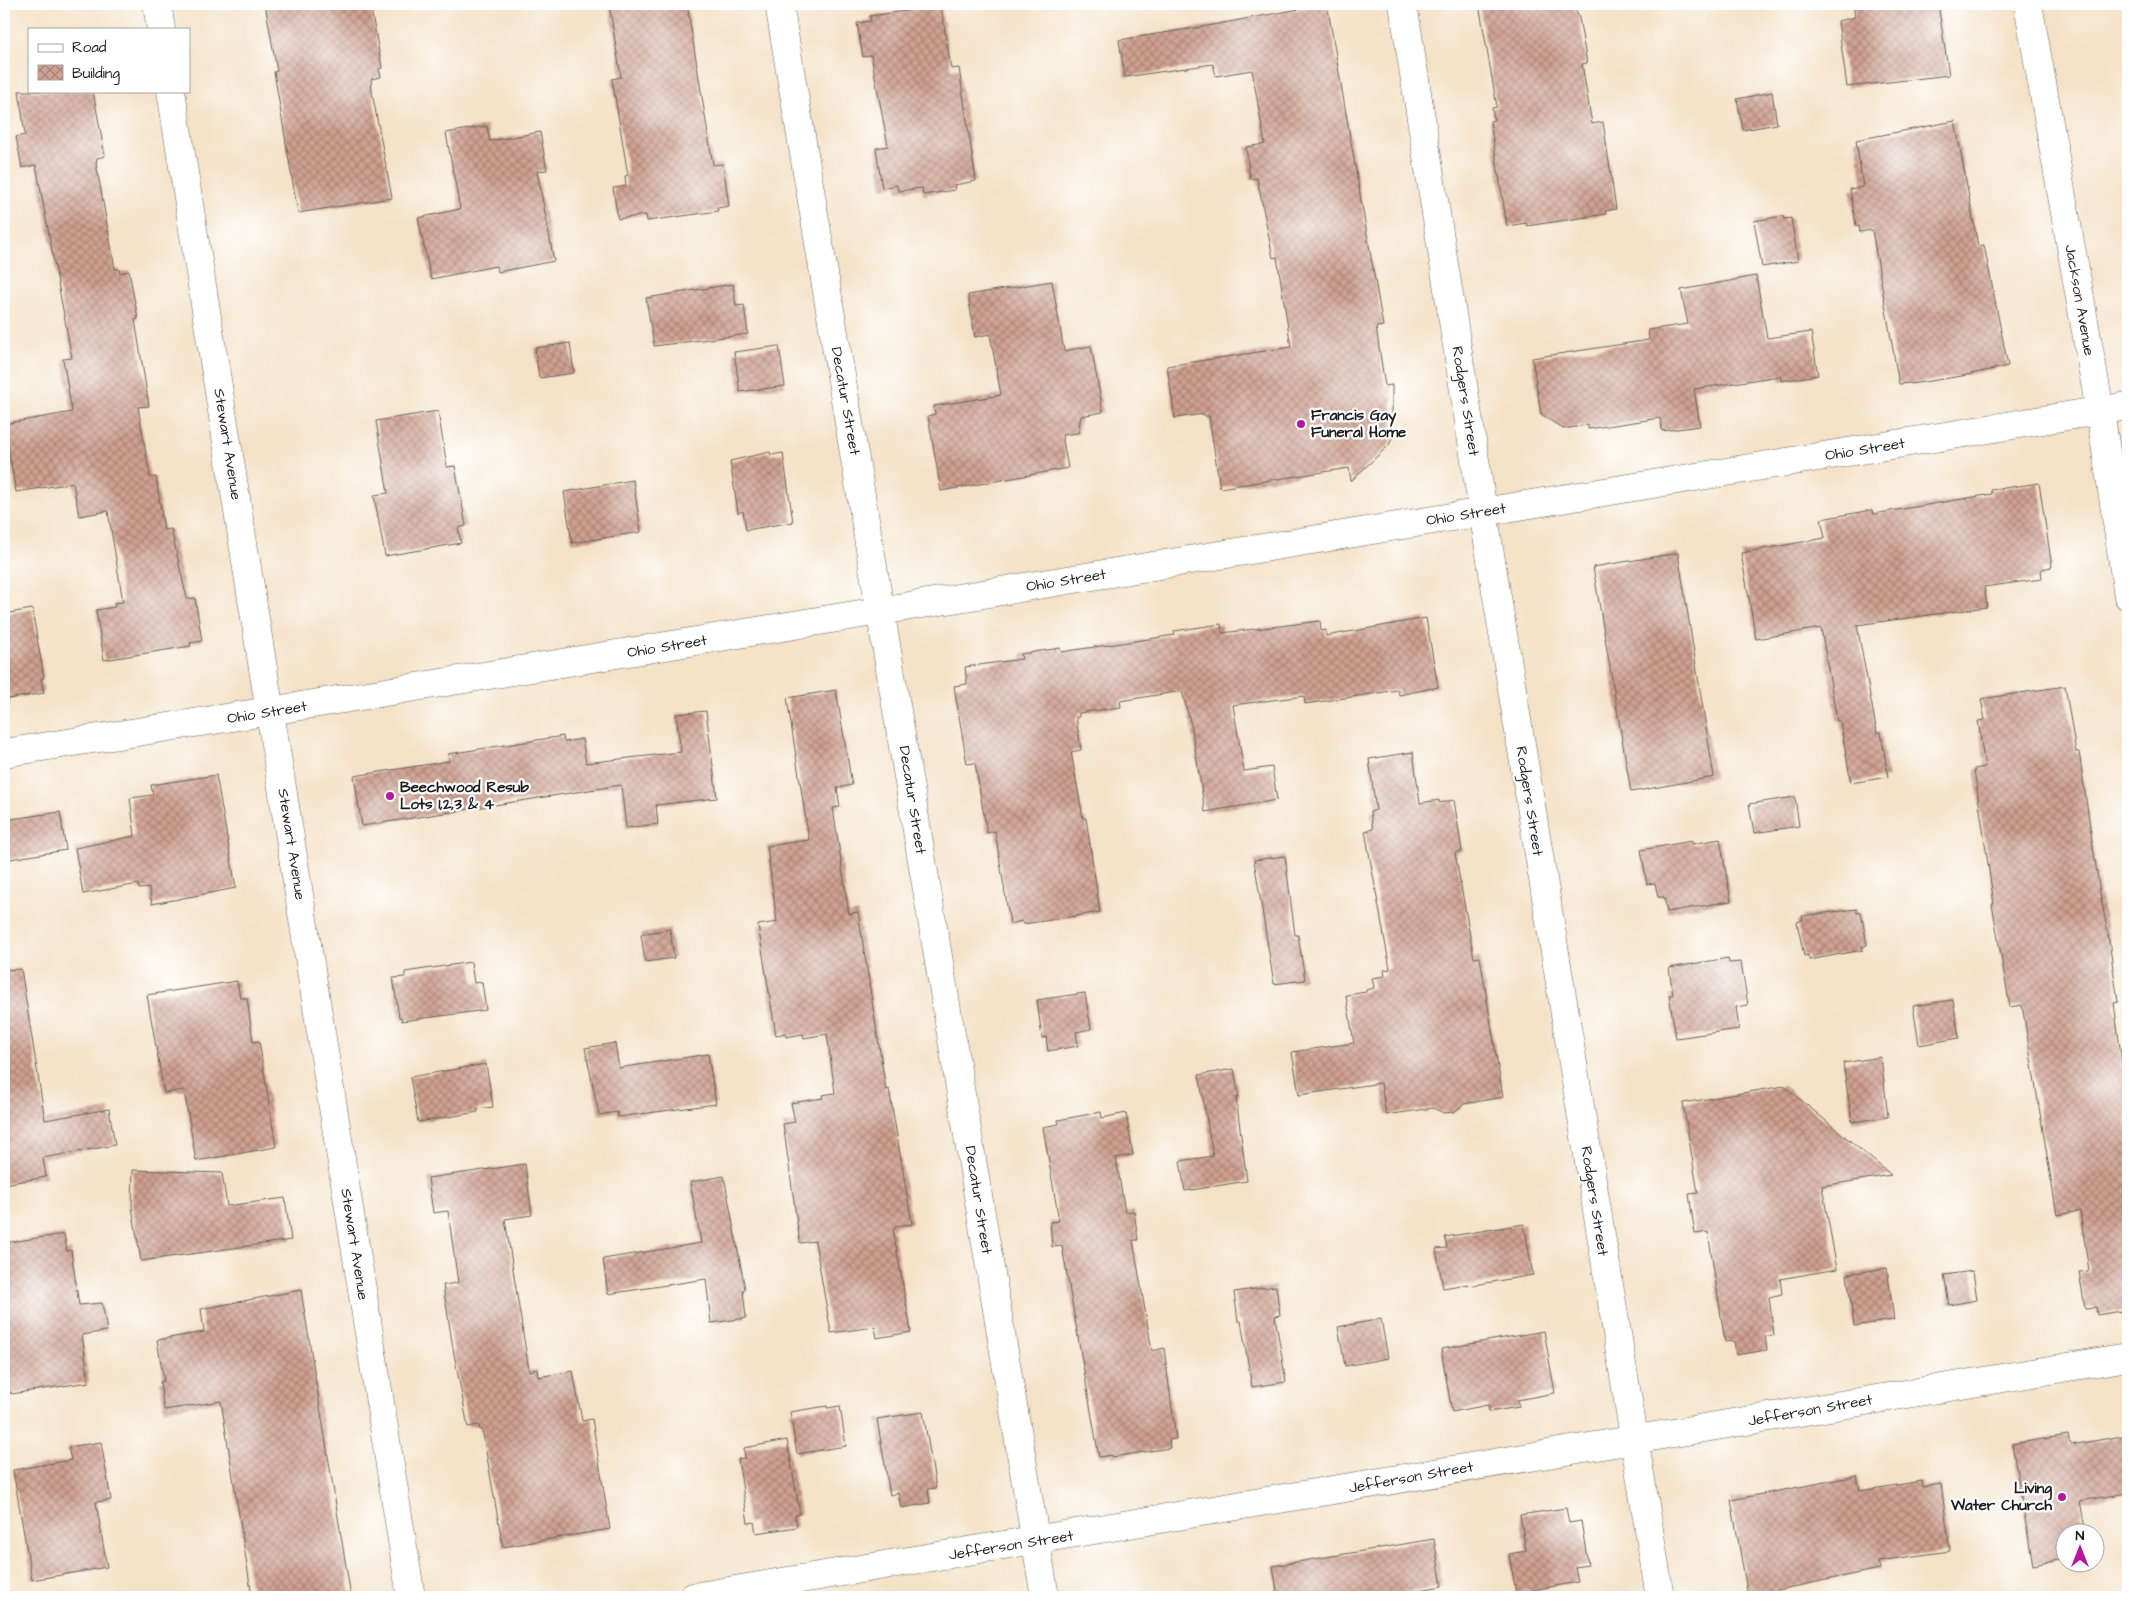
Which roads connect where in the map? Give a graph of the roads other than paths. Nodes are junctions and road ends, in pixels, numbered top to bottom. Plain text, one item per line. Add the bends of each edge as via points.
1 (157, 4) edge
2 (779, 4) edge
3 (1403, 4) edge
4 (2028, 4) edge
5 (161, 28) edge
6 (171, 92) edge
7 (2128, 406) edge
8 (2100, 411) junction
9 (1483, 512) junction
10 (2128, 596) edge
11 (882, 611) junction
12 (270, 711) junction
13 (4, 753) edge
14 (2128, 1357) edge
15 (1634, 1440) junction
16 (1036, 1541) junction
17 (411, 1597) edge
18 (693, 1597) edge
19 (1045, 1597) edge
20 (1660, 1597) edge

1 - 5 street
2 - 11 street, Decatur Street
3 - 9 street, Rodgers Street
4 - 8 street, Jackson Avenue
6 - 12 street, Stewart Avenue
7 - 8 street, Ohio Street
8 - 9 street, Ohio Street
8 - 10 street, Jackson Avenue
9 - 11 street, Ohio Street
9 - 15 street, Rodgers Street
11 - 12 street, Ohio Street
11 - 16 street, Decatur Street
12 - 13 street, Ohio Street
12 - 17 street, Stewart Avenue
14 - 15 street, Jefferson Street
15 - 16 street, Jefferson Street
15 - 20 street, Rodgers Street
16 - 18 street, Jefferson Street
16 - 19 street, Decatur Street

